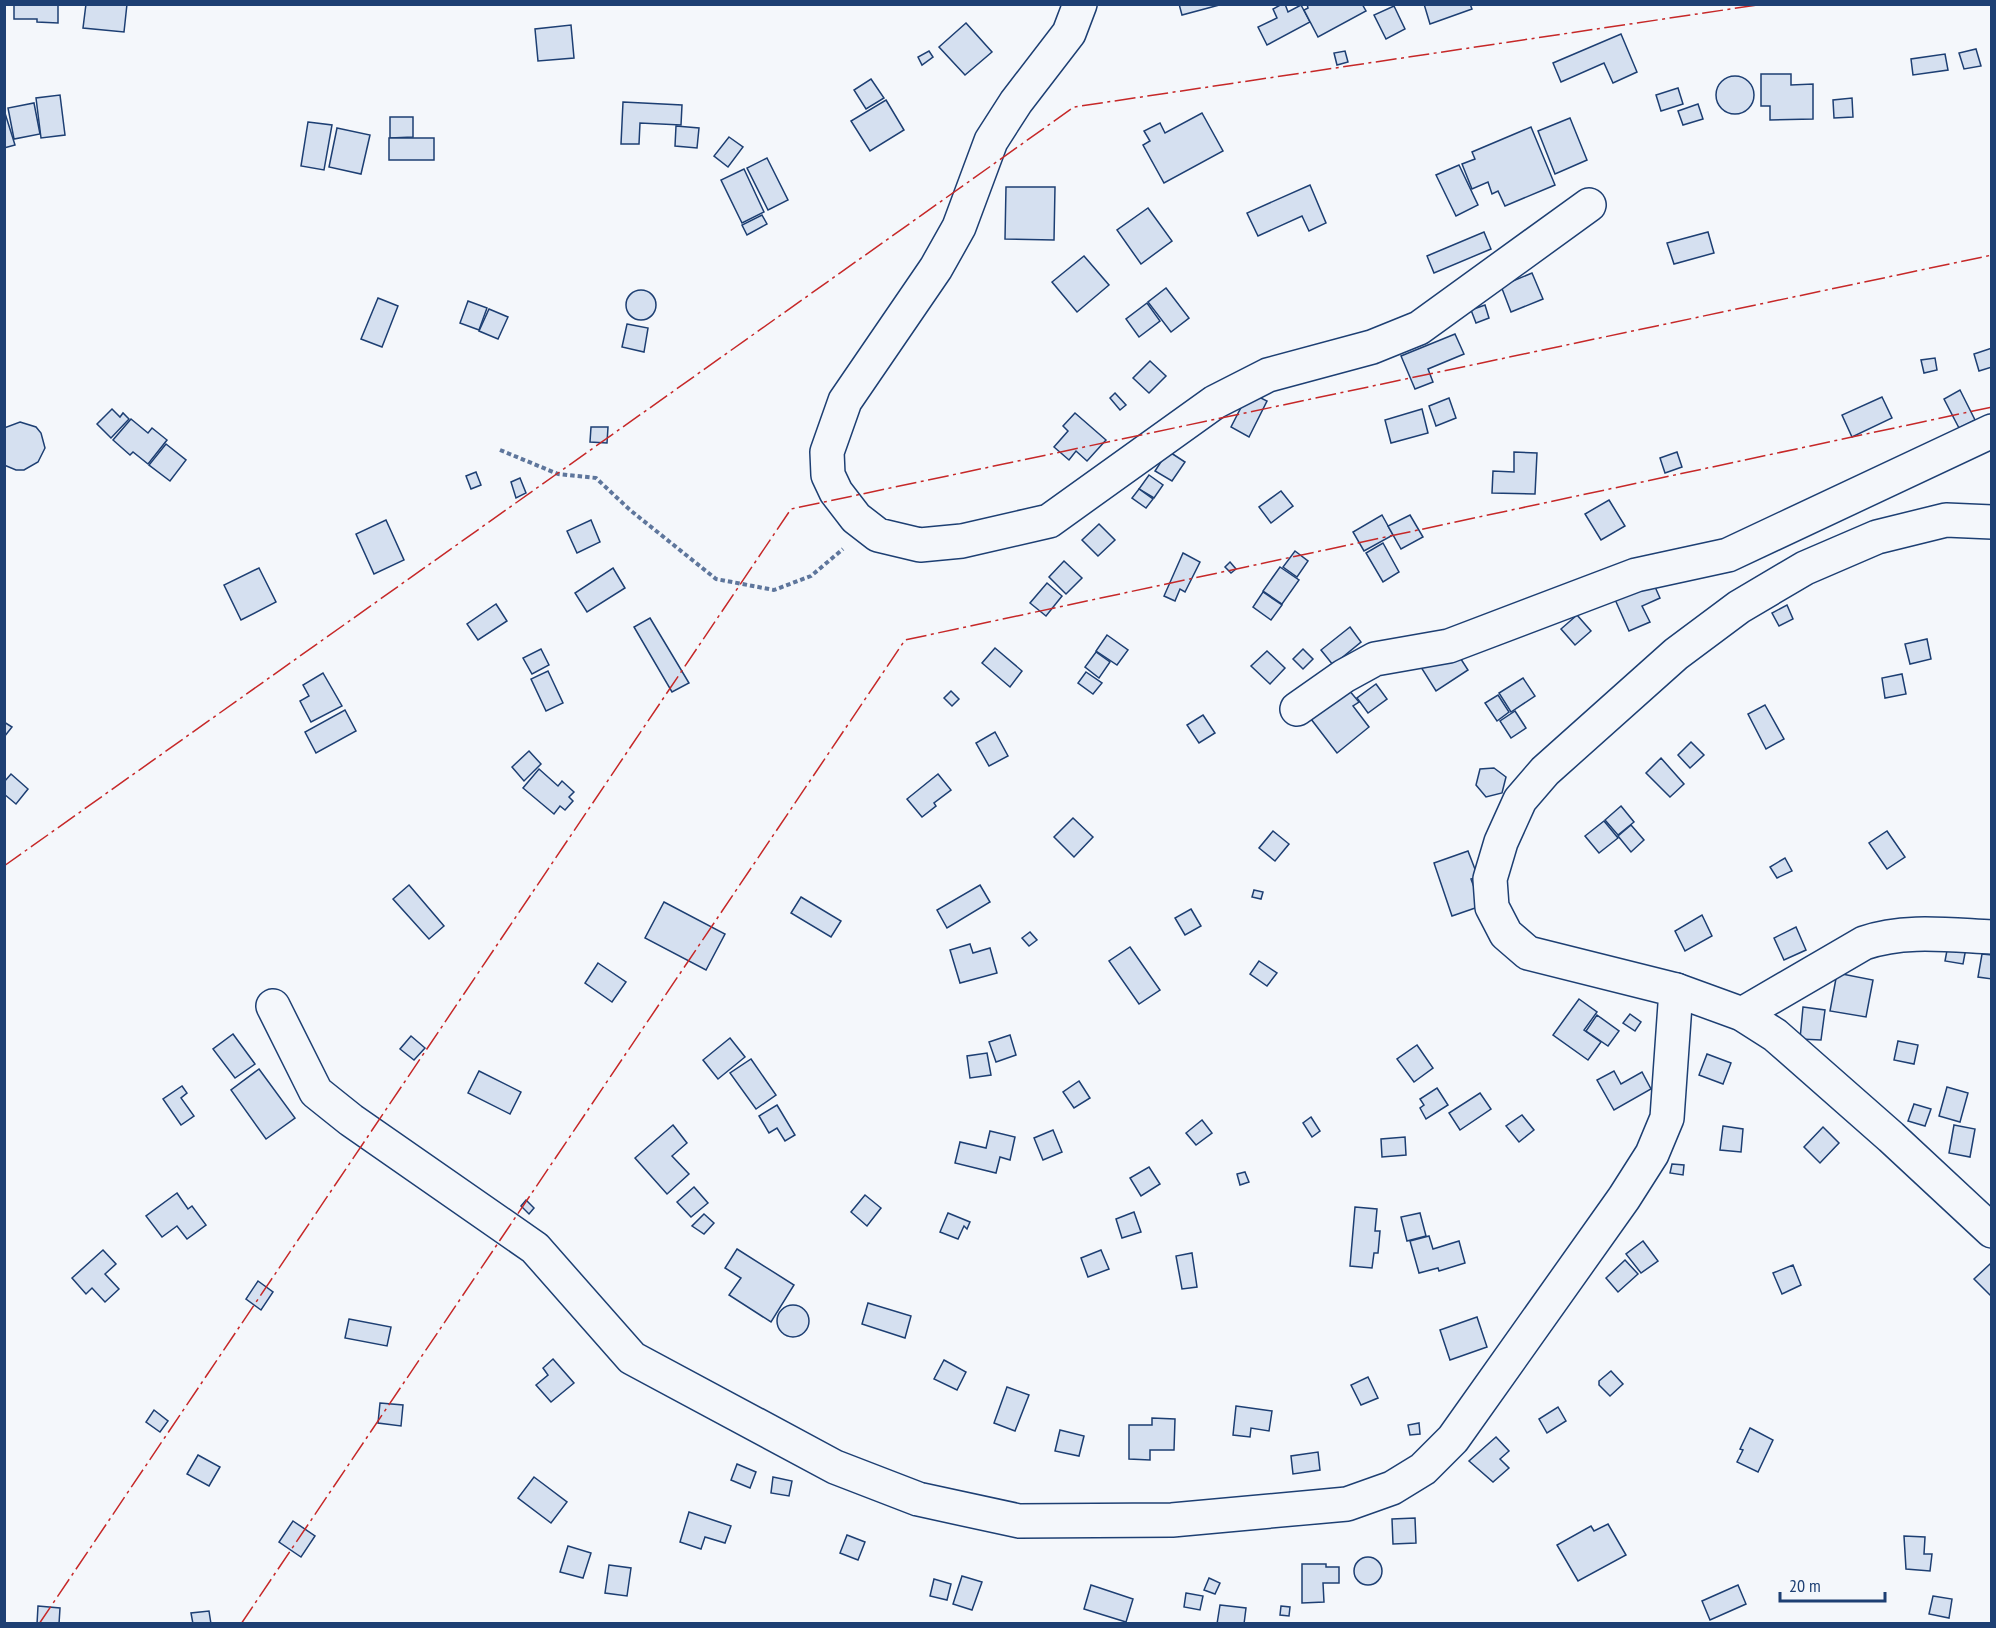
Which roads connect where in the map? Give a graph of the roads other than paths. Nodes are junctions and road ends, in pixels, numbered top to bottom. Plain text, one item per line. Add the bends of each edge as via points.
1 (1080, 4) edge
2 (1589, 205) dead end
3 (1992, 431) edge
4 (1992, 522) edge
5 (1297, 709) dead end
6 (1992, 937) edge
7 (1676, 990) junction
8 (273, 1006) dead end
9 (1742, 1014) junction
10 (1992, 1231) edge

1 - 2 street via 1069,33 991,141 959,227 936,268 845,401 827,452 828,475 856,518 878,535 920,545 962,541 1049,521 1215,402 1268,375 1372,347 1419,328
3 - 5 street via 1728,555 1636,575 1449,646 1375,659
4 - 7 street via 1946,520 1877,537 1796,574 1739,608 1676,654 1545,771 1520,800 1490,879 1492,907 1506,933 1528,953
6 - 9 street via 1881,937 1863,943
7 - 8 street via 1667,1118 1652,1154 1453,1439 1423,1469 1392,1488 1347,1504 1172,1520 1019,1521 918,1499 835,1467 632,1358 535,1248 316,1092
7 - 9 street
9 - 10 street via 1775,1035

